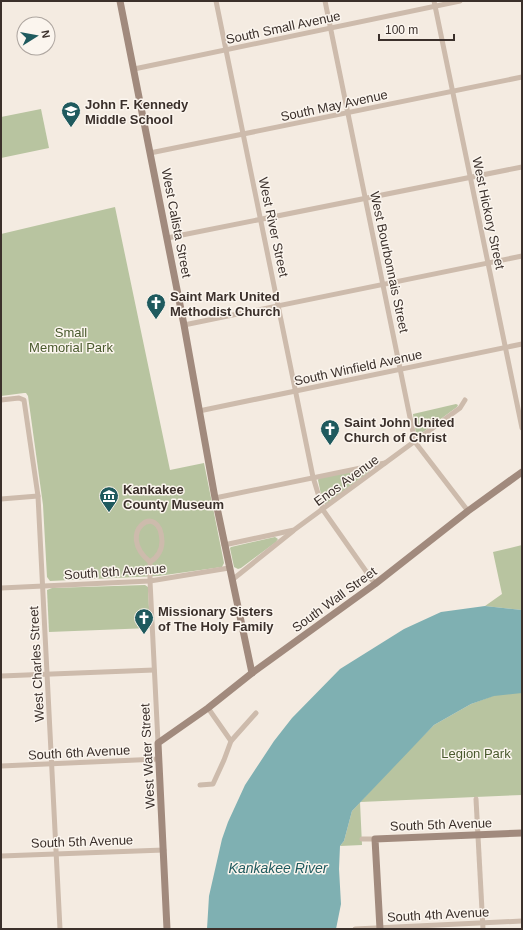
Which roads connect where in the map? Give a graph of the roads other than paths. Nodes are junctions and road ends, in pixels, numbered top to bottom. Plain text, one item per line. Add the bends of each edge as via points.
1 (120, 1) edge
2 (216, 1) edge
3 (325, 1) edge
4 (460, 1) edge
5 (434, 4) edge
6 (330, 28) junction
7 (226, 50) junction
8 (134, 69) junction
9 (522, 77) edge
10 (452, 92) junction
11 (348, 113) junction
12 (243, 134) junction
13 (150, 153) junction
14 (522, 166) edge
15 (470, 177) junction
16 (365, 199) junction
17 (260, 220) junction
18 (167, 238) junction
19 (522, 256) edge
20 (488, 263) junction
21 (383, 284) junction
22 (278, 306) junction
23 (184, 325) junction
24 (522, 344) edge
25 (505, 348) junction
26 (400, 369) junction
27 (295, 391) junction
28 (1, 400) edge
29 (465, 400) dead end
30 (199, 411) junction
31 (522, 428) edge
32 (415, 442) junction
33 (388, 462) junction
34 (522, 472) edge
35 (313, 477) junction
36 (38, 496) junction
37 (214, 498) junction
38 (1, 499) edge
39 (323, 510) junction
40 (468, 512) junction
41 (294, 530) junction
42 (224, 545) junction
43 (150, 562) junction
44 (229, 568) junction
45 (232, 580) junction
46 (150, 582) junction
47 (376, 584) junction
48 (43, 586) junction
49 (1, 588) edge
50 (154, 670) junction
51 (252, 673) junction
52 (48, 674) junction
53 (1, 676) edge
54 (208, 708) junction
55 (256, 713) dead end
56 (231, 741) junction
57 (158, 743) junction
58 (159, 759) junction
59 (52, 764) junction
60 (1, 766) edge
61 (200, 785) dead end
62 (476, 799) dead end
63 (522, 833) edge
64 (478, 835) junction
65 (362, 839) dead end
66 (375, 839) junction
67 (164, 850) junction
68 (56, 854) junction
69 (1, 856) edge
70 (522, 921) edge
71 (483, 923) junction
72 (380, 928) edge
73 (60, 929) edge
74 (167, 929) edge
75 (355, 929) edge
76 (483, 929) edge

1 - 8 street, West Calista Street
2 - 7 street, West River Street
3 - 6 street, West Bourbonnais Street
4 - 5 street, South Small Avenue
5 - 6 street, South Small Avenue
5 - 10 street, West Hickory Street
6 - 7 street, South Small Avenue
6 - 11 street, West Bourbonnais Street
7 - 8 street, South Small Avenue
7 - 12 street, West River Street
8 - 13 street, West Calista Street
9 - 10 street, South May Avenue
10 - 11 street, South May Avenue
10 - 15 street, West Hickory Street
11 - 12 street, South May Avenue
11 - 16 street, West Bourbonnais Street
12 - 13 street, South May Avenue
12 - 17 street, West River Street
13 - 18 street, West Calista Street
14 - 15 street
15 - 16 street
15 - 20 street, West Hickory Street
16 - 17 street
16 - 21 street, West Bourbonnais Street
17 - 18 street
17 - 22 street, West River Street
18 - 23 street, West Calista Street
19 - 20 street
20 - 21 street
20 - 25 street, West Hickory Street
21 - 22 street
21 - 26 street, West Bourbonnais Street
22 - 23 street
22 - 27 street, West River Street
23 - 30 street, West Calista Street
24 - 25 street, South Winfield Avenue
25 - 26 street, South Winfield Avenue
25 - 31 street, West Hickory Street
26 - 27 street, South Winfield Avenue
26 - 32 street, West Bourbonnais Street
27 - 30 street, South Winfield Avenue
27 - 35 street, West River Street
28 - 36 street, West Charles Street via 23,398 25,402
29 - 32 street, Enos Avenue via 460,408
30 - 37 street, West Calista Street
32 - 33 street, Enos Avenue
32 - 40 street, West Bourbonnais Street
33 - 35 street
33 - 39 street, Enos Avenue
34 - 40 street, South Wall Street
35 - 37 street
35 - 39 street, West River Street
36 - 38 street
36 - 48 street, West Charles Street
37 - 42 street, West Calista Street
39 - 41 street, Enos Avenue
39 - 47 street, West River Street
40 - 47 street, South Wall Street
41 - 42 street, Enos Avenue
41 - 45 street, Enos Avenue
42 - 44 street, West Calista Street
43 - 43 street via 159,554 162,546 158,526 150,521 141,525 137,533 138,550
43 - 46 street, West Water Street
44 - 45 street, West Calista Street
44 - 46 street, South 8th Avenue
45 - 51 street, West Calista Street
46 - 48 street, South 8th Avenue
46 - 50 street, West Water Street
47 - 51 street, South Wall Street
48 - 49 street, South 8th Avenue
48 - 52 street, West Charles Street
50 - 52 street
50 - 57 street, West Water Street
51 - 54 street, South Wall Street
52 - 53 street
52 - 59 street, West Charles Street
54 - 56 street
54 - 57 street, South Wall Street
55 - 56 street
56 - 61 street via 213,784
57 - 58 street, West Water Street
58 - 59 street, South 6th Avenue
58 - 67 street, West Water Street
59 - 60 street, South 6th Avenue
59 - 68 street, West Charles Street
62 - 64 street
63 - 64 street, South 5th Avenue
64 - 66 street, South 5th Avenue
64 - 71 street
65 - 66 street, South 5th Avenue
66 - 72 street
67 - 68 street, South 5th Avenue
67 - 74 street, West Water Street
68 - 69 street, South 5th Avenue
68 - 73 street, West Charles Street
70 - 71 street, South 4th Avenue
71 - 72 street, South 4th Avenue
71 - 76 street
72 - 75 street, South 4th Avenue

